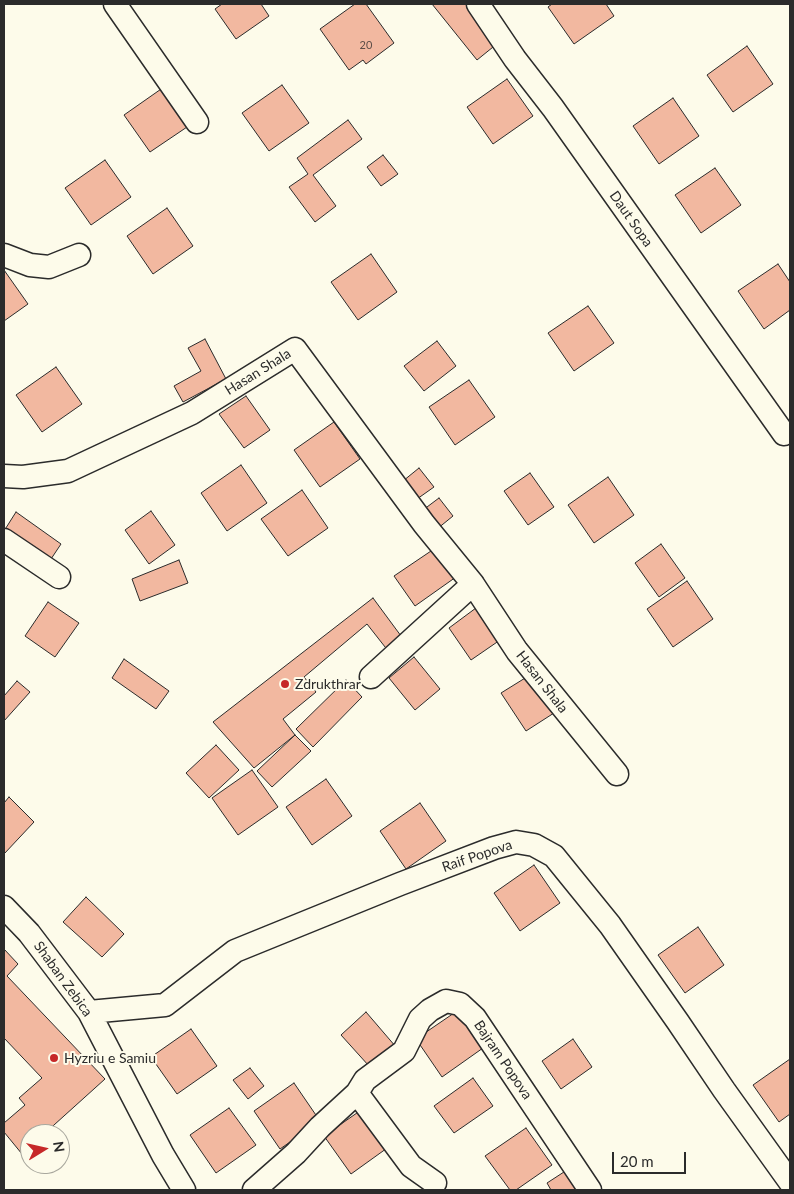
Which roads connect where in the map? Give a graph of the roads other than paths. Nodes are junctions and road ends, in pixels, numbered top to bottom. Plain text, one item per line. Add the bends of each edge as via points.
1 (115, 4) edge
2 (478, 4) edge
3 (196, 122) dead end
4 (79, 255) dead end
5 (4, 256) edge
6 (784, 434) dead end
7 (4, 476) edge
8 (4, 540) edge
9 (59, 577) dead end
10 (473, 584) junction
11 (371, 677) dead end
12 (617, 774) dead end
13 (4, 907) edge
14 (89, 1012) junction
15 (356, 1093) junction
16 (790, 1182) edge
17 (435, 1183) dead end
18 (184, 1190) edge
19 (254, 1190) edge
20 (590, 1190) edge

1 - 3 street
2 - 6 street, Daut Sopa
4 - 5 street via 49,267 30,265
7 - 10 street, Hasan Shala via 68,471 192,413 295,348 424,524
8 - 9 street
10 - 11 street
10 - 12 street, Hasan Shala via 517,651
13 - 14 street, Shaban Zebica via 29,933
14 - 16 street, Raif Popova via 165,1005 235,951 487,850 516,842 534,845 554,856 610,925
14 - 18 street, Shaban Zebica
15 - 17 street via 411,1166
15 - 19 street, Bajram Popova via 296,1154
15 - 20 street, Bajram Popova via 365,1080 404,1051 420,1019 430,1010 446,1001 460,1004 475,1018

